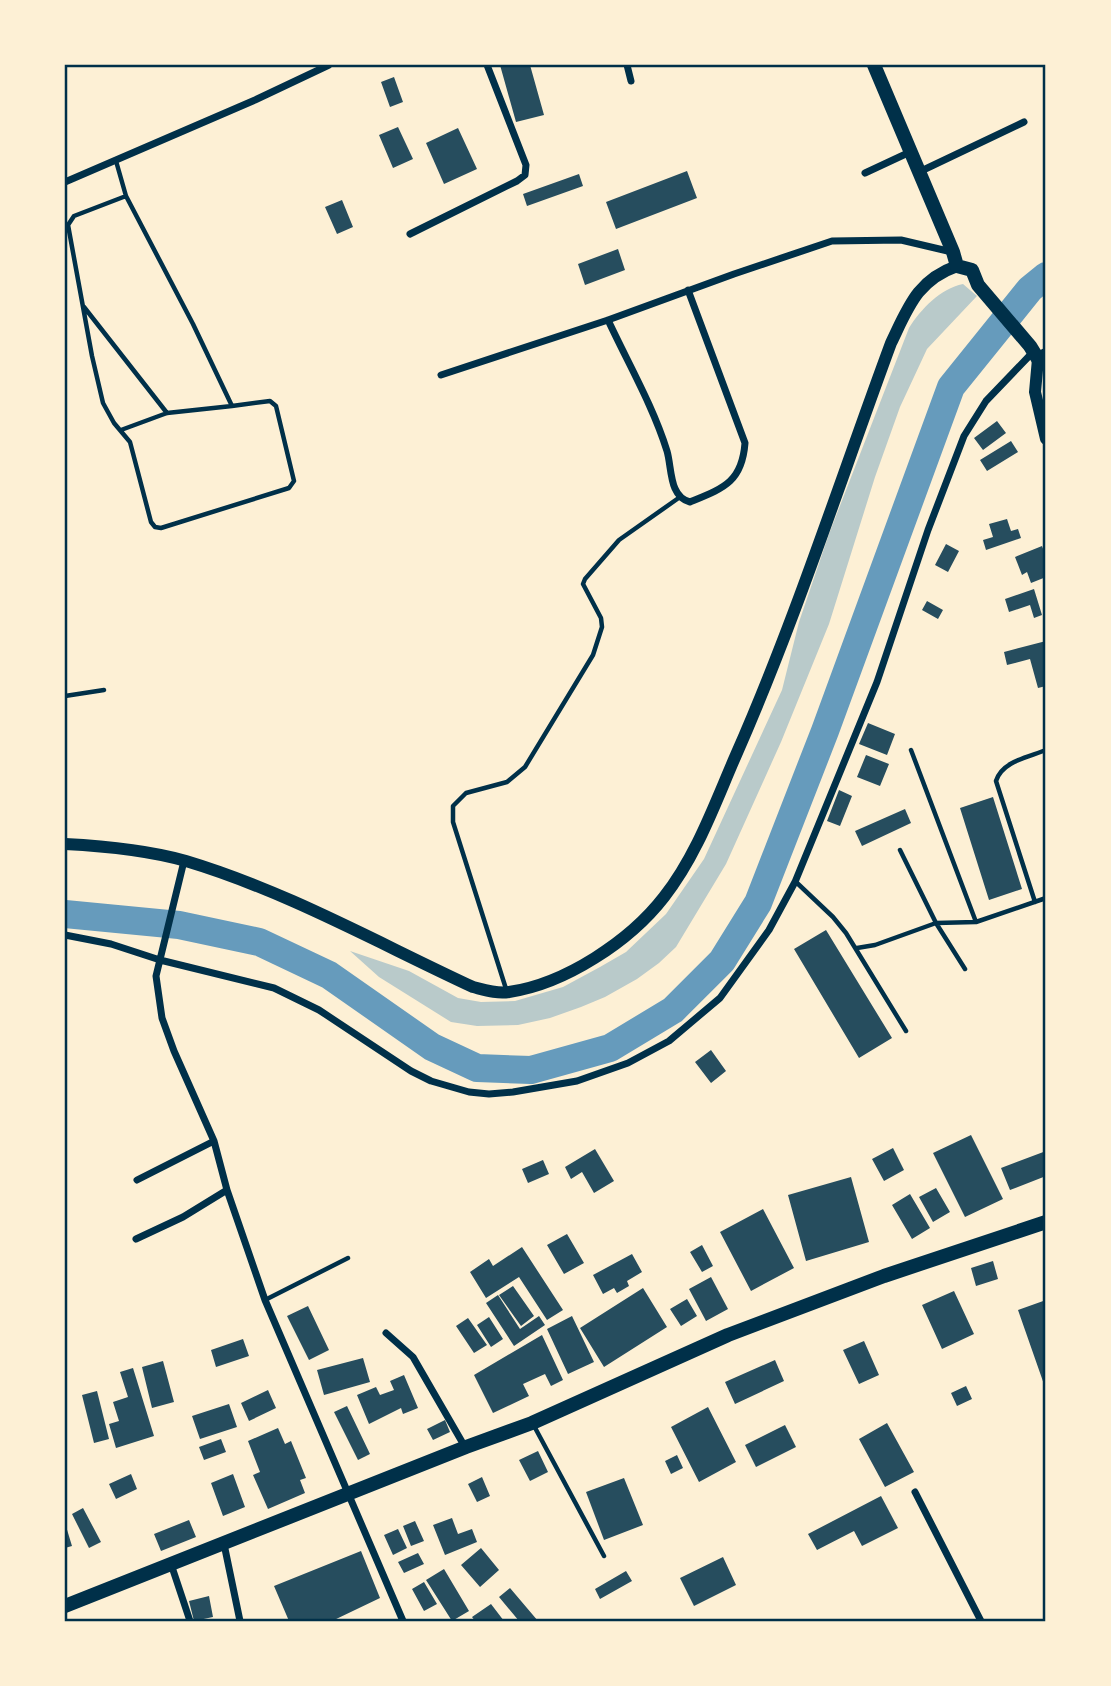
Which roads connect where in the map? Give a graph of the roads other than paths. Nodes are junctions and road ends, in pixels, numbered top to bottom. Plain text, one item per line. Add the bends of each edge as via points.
1 (329, 65) edge
2 (487, 65) edge
3 (627, 65) edge
4 (874, 65) edge
5 (631, 81) dead end
6 (1024, 122) dead end
7 (911, 152) junction
8 (116, 161) junction
9 (919, 172) junction
10 (865, 173) dead end
11 (65, 182) edge
12 (126, 196) junction
13 (410, 234) dead end
14 (955, 259) junction
15 (688, 290) junction
16 (82, 305) junction
17 (608, 320) junction
18 (1037, 353) edge
19 (441, 375) dead end
20 (232, 406) junction
21 (167, 413) junction
22 (121, 430) junction
23 (1046, 439) edge
24 (680, 498) junction
25 (104, 690) dead end
26 (65, 696) edge
27 (911, 750) dead end
28 (1046, 750) edge
29 (65, 844) edge
30 (900, 850) dead end
31 (184, 861) junction
32 (795, 882) junction
33 (1046, 898) edge
34 (1035, 902) junction
35 (976, 922) junction
36 (936, 923) junction
37 (65, 935) edge
38 (856, 948) junction
39 (160, 960) junction
40 (965, 969) dead end
41 (507, 992) junction
42 (906, 1031) dead end
43 (214, 1141) junction
44 (137, 1180) dead end
45 (226, 1190) junction
46 (1046, 1222) edge
47 (136, 1239) dead end
48 (348, 1258) dead end
49 (265, 1300) junction
50 (386, 1333) dead end
51 (532, 1423) junction
52 (466, 1447) junction
53 (915, 1492) dead end
54 (349, 1494) junction
55 (224, 1543) junction
56 (604, 1556) dead end
57 (171, 1564) junction
58 (65, 1606) edge
59 (190, 1621) edge
60 (240, 1621) edge
61 (403, 1621) edge
62 (981, 1621) edge

1 - 8 street
2 - 13 street via 526,165 525,174
3 - 5 street
4 - 7 main road
6 - 9 street
7 - 9 main road
7 - 10 street
8 - 11 street
8 - 12 lane
9 - 14 main road
12 - 16 lane via 69,222
12 - 20 lane
14 - 15 street via 901,240 832,241
14 - 18 main road via 972,270 978,285
14 - 41 main road via 924,284 891,343 770,679 678,877 644,919 603,953 537,985
15 - 17 street
15 - 24 street via 746,443 744,461 732,481 690,502
16 - 21 lane
16 - 22 lane via 103,403
17 - 19 street
17 - 24 street via 666,448
18 - 23 main road via 1035,392
18 - 32 street via 986,401 964,436 877,682
20 - 21 lane
20 - 22 lane via 274,404 293,485 161,528 151,522 130,442
21 - 22 lane
24 - 41 lane via 631,530 587,574 583,584 601,618 601,634 525,767 507,782 466,793 453,806 453,822
25 - 26 lane
27 - 35 lane
28 - 34 lane via 1007,766 996,781
29 - 31 main road via 133,850
30 - 36 lane
31 - 39 street
31 - 41 main road via 271,890 473,987
32 - 38 lane via 833,917
32 - 39 street via 769,930 720,998 669,1041 628,1063 577,1081 513,1092 469,1092 430,1081 319,1010 274,988
33 - 34 lane
34 - 35 lane
35 - 36 lane
36 - 38 lane
36 - 40 lane
37 - 39 street
38 - 42 lane
39 - 43 street via 156,976 162,1018
43 - 44 street
43 - 45 street
45 - 47 street
45 - 49 street
46 - 51 main road via 728,1335
48 - 49 lane
49 - 54 street
50 - 52 street via 413,1357
51 - 52 main road
51 - 56 lane
52 - 54 main road
53 - 62 street
54 - 55 main road
54 - 61 street
55 - 57 main road
55 - 60 street
57 - 58 main road
57 - 59 street

